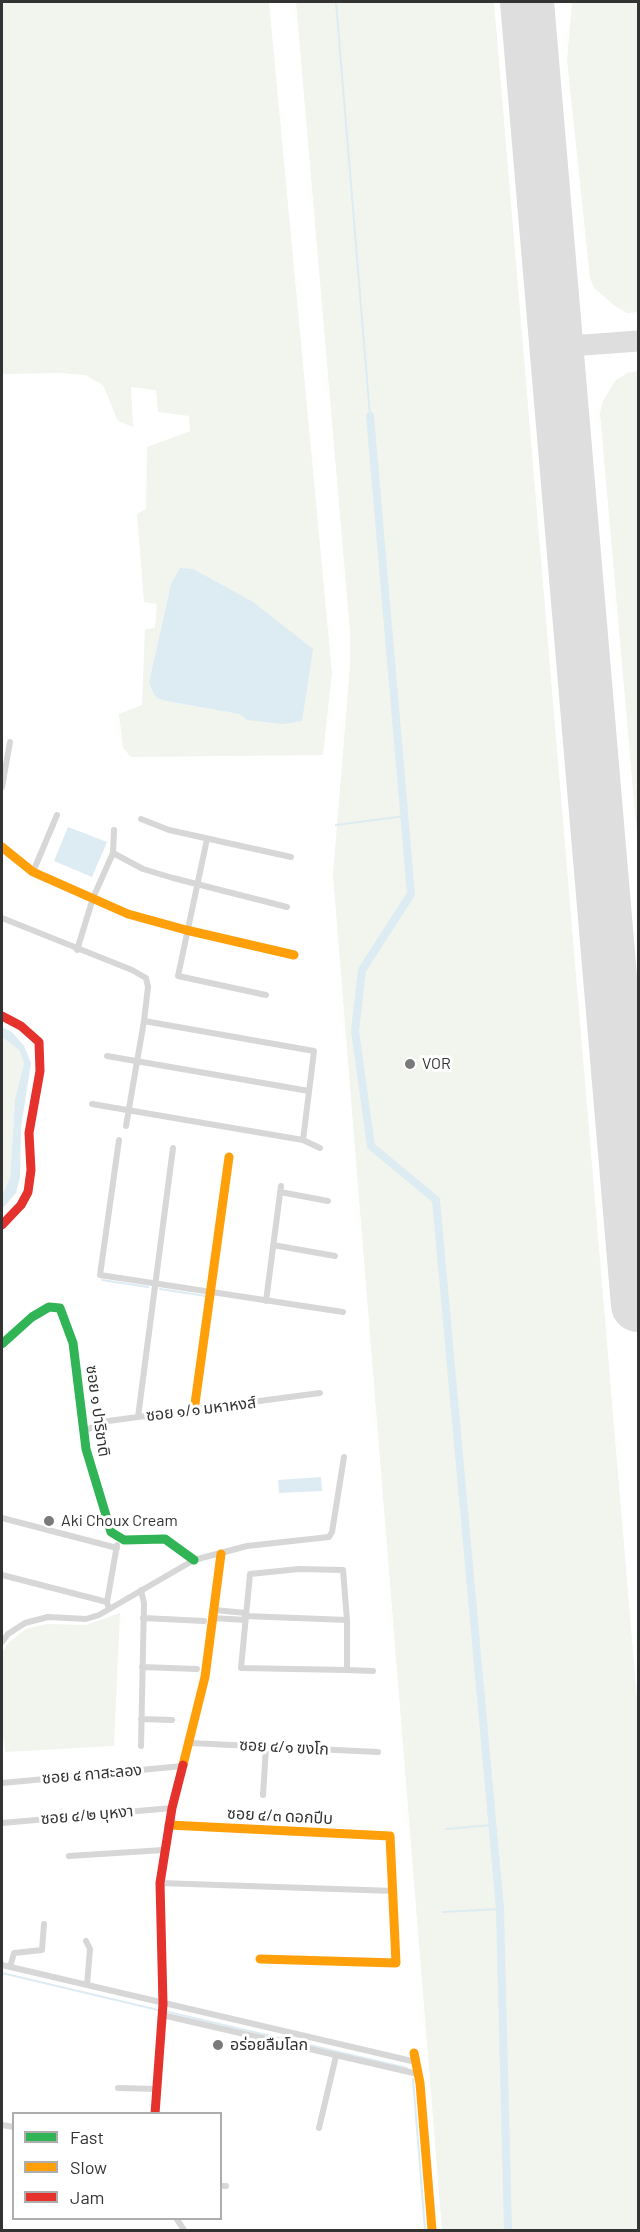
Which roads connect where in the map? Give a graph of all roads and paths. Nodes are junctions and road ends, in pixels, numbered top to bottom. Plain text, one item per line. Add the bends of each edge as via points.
1 (10, 742) dead end
2 (2, 787) edge
3 (57, 815) dead end
4 (141, 819) dead end
5 (114, 830) dead end
6 (207, 840) junction
7 (3, 850) edge
8 (112, 853) junction
9 (291, 857) dead end
10 (33, 872) junction
11 (197, 884) junction
12 (93, 898) junction
13 (287, 907) dead end
14 (2, 918) edge
15 (186, 930) junction
16 (77, 950) junction
17 (294, 955) dead end
18 (266, 995) dead end
19 (2, 1016) edge
20 (144, 1021) junction
21 (107, 1056) dead end
22 (136, 1062) junction
23 (309, 1091) junction
24 (92, 1104) dead end
25 (129, 1111) junction
26 (126, 1126) dead end
27 (119, 1140) dead end
28 (303, 1140) junction
29 (173, 1148) dead end
30 (320, 1148) dead end
31 (229, 1157) dead end
32 (328, 1201) dead end
33 (2, 1225) edge
34 (273, 1245) junction
35 (335, 1256) dead end
36 (155, 1284) junction
37 (210, 1292) junction
38 (266, 1301) junction
39 (343, 1312) dead end
40 (2, 1344) edge
41 (320, 1393) dead end
42 (194, 1411) junction
43 (138, 1417) junction
44 (84, 1431) junction
45 (344, 1457) dead end
46 (2, 1518) edge
47 (117, 1543) junction
48 (221, 1554) junction
49 (194, 1560) junction
50 (2, 1575) edge
51 (141, 1590) junction
52 (108, 1606) junction
53 (210, 1616) junction
54 (245, 1616) junction
55 (143, 1618) junction
56 (347, 1620) junction
57 (5, 1633) edge
58 (2, 1642) edge
59 (142, 1667) junction
60 (197, 1669) dead end
61 (347, 1671) junction
62 (373, 1671) dead end
63 (141, 1719) junction
64 (172, 1720) dead end
65 (190, 1743) junction
66 (141, 1746) dead end
67 (266, 1747) junction
68 (378, 1752) dead end
69 (183, 1766) junction
70 (2, 1783) edge
71 (263, 1795) dead end
72 (172, 1808) junction
73 (2, 1823) edge
74 (169, 1826) junction
75 (164, 1850) junction
76 (69, 1856) dead end
77 (160, 1883) junction
78 (394, 1892) junction
79 (44, 1924) dead end
80 (86, 1941) dead end
81 (260, 1959) dead end
82 (2, 1965) edge
83 (10, 1967) junction
84 (87, 1985) junction
85 (163, 2004) junction
86 (162, 2015) junction
87 (238, 2021) junction
88 (236, 2033) junction
89 (336, 2056) junction
90 (415, 2057) joint
91 (418, 2074) junction
92 (118, 2088) dead end
93 (158, 2089) junction
94 (155, 2112) edge
95 (319, 2128) dead end
96 (432, 2230) edge

1 - 2 street
3 - 10 street
4 - 6 street
5 - 8 street
6 - 9 street
6 - 11 street
7 - 10 street
8 - 11 street via 143,868
8 - 12 street
10 - 12 street
11 - 13 street
11 - 15 street
12 - 15 street via 128,914
12 - 16 street
14 - 16 street
15 - 17 street
15 - 18 street via 178,976
16 - 20 street via 146,978
19 - 33 street via 39,1042 40,1071 29,1132 28,1192
20 - 22 street
20 - 23 street via 314,1051
21 - 22 street
22 - 23 street
22 - 25 street
23 - 28 street
24 - 25 street
25 - 26 street
25 - 28 street
27 - 36 street via 100,1275
28 - 30 street
29 - 36 street
31 - 37 street
32 - 34 street via 281,1189
34 - 35 street
34 - 38 street
36 - 37 street
36 - 43 street
37 - 38 street
37 - 42 street
38 - 39 street
40 - 44 street, ซอย ๑ ปาริชาติ via 49,1307 60,1308 73,1344
41 - 42 street, ซอย ๑/๑ มหาหงส์
42 - 43 street, ซอย ๑/๑ มหาหงส์
43 - 44 street, ซอย ๑/๑ มหาหงส์ via 108,1421
44 - 47 street, ซอย ๑ ปาริชาติ via 107,1524
45 - 48 street via 329,1537 247,1546
46 - 47 street
47 - 49 street via 165,1539
47 - 52 street
48 - 49 street
48 - 53 street
49 - 51 street
50 - 52 street
51 - 52 street
51 - 55 street
52 - 57 street via 86,1619 48,1617
53 - 54 street
53 - 55 street
53 - 65 street via 205,1677
54 - 56 street
54 - 56 street via 250,1574 343,1570
54 - 61 street via 241,1668
55 - 59 street
56 - 61 street
57 - 58 street
59 - 60 street
59 - 63 street
61 - 62 street
63 - 64 street
63 - 66 street
65 - 67 street, ซอย ๔/๑ ฃงโก
65 - 69 street
67 - 68 street, ซอย ๔/๑ ฃงโก
67 - 71 street
69 - 70 street, ซอย ๔ กาสะลอง
69 - 72 street
72 - 73 street, ซอย ๔/๒ บุหงา
72 - 74 street
74 - 75 street
74 - 78 street, ซอย ๔/๓ ดอกปีบ via 390,1836
75 - 76 street
75 - 77 street
77 - 78 street
77 - 85 street
78 - 81 street via 396,1963
79 - 83 street via 42,1950 14,1953
80 - 84 street via 90,1949
82 - 83 street
83 - 84 street
84 - 85 street
85 - 86 street
85 - 87 street
86 - 88 street
86 - 93 street
87 - 88 street
87 - 90 street
88 - 89 street
89 - 91 street
89 - 95 street
90 - 91 street
91 - 96 street
92 - 93 street
93 - 94 street

